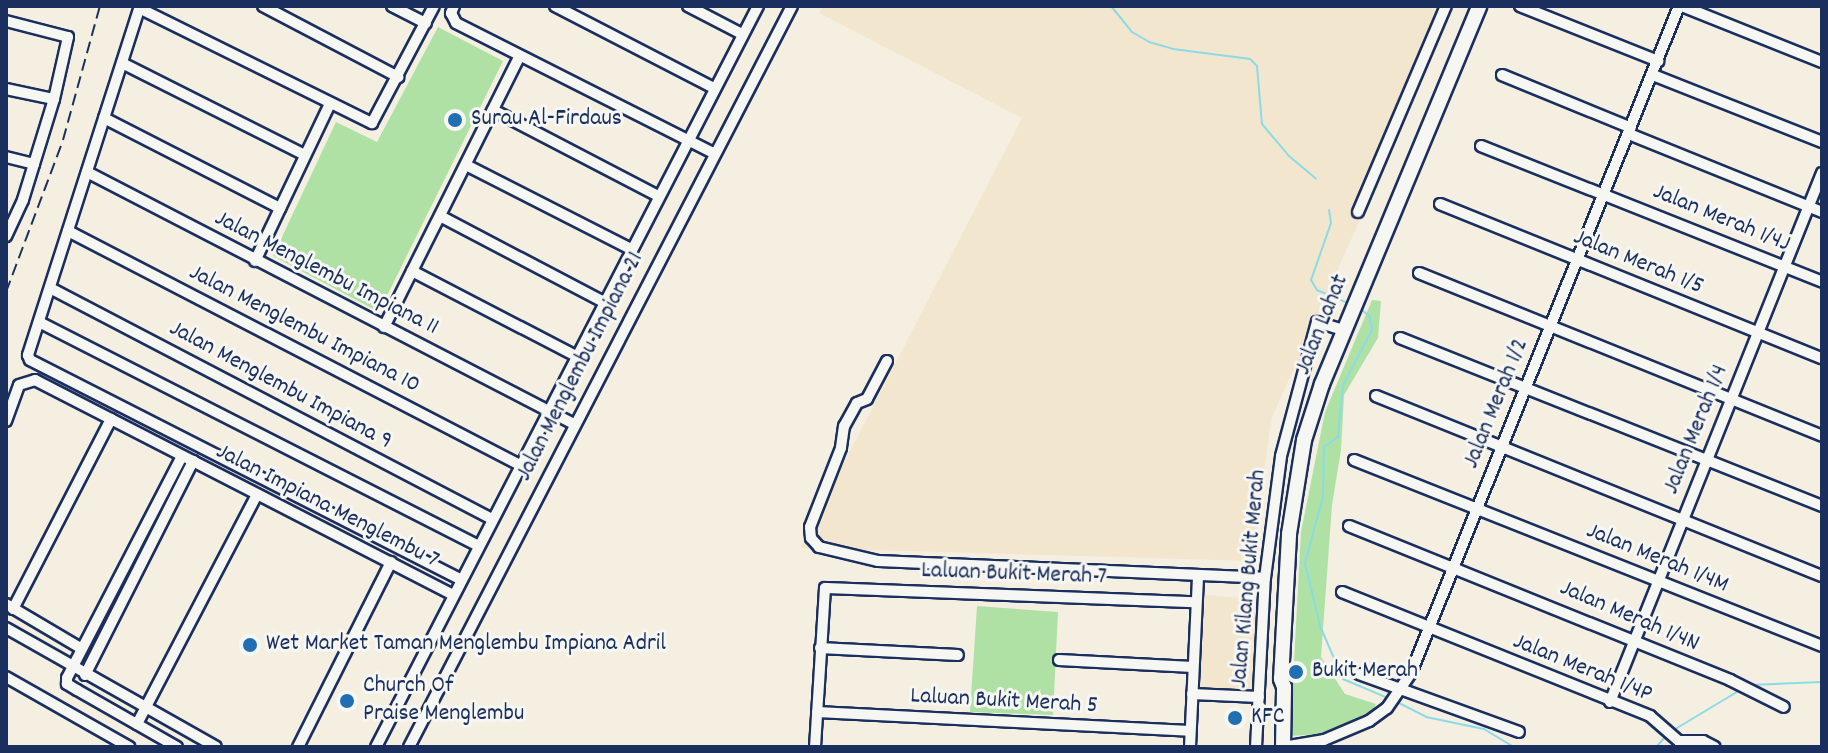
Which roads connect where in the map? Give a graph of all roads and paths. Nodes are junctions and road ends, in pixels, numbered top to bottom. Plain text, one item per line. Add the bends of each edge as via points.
1 (263, 6) edge
2 (392, 6) edge
3 (434, 6) edge
4 (555, 6) edge
5 (688, 6) edge
6 (758, 6) edge
7 (792, 6) edge
8 (1446, 6) edge
9 (1479, 6) edge
10 (1520, 6) edge
11 (1680, 6) edge
12 (140, 7) edge
13 (453, 10) edge
14 (6, 21) edge
15 (426, 23) junction
16 (742, 34) junction
17 (520, 56) junction
18 (1658, 61) junction
19 (1822, 62) edge
20 (122, 63) junction
21 (1502, 75) dead end
22 (1653, 75) junction
23 (398, 77) junction
24 (714, 88) junction
25 (6, 89) edge
26 (54, 99) junction
27 (330, 104) junction
28 (493, 110) junction
29 (104, 118) junction
30 (1630, 131) junction
31 (687, 140) junction
32 (1822, 142) edge
33 (1481, 146) dead end
34 (713, 153) junction
35 (305, 155) junction
36 (6, 157) edge
37 (34, 164) junction
38 (466, 165) junction
39 (87, 172) junction
40 (1822, 173) edge
41 (1604, 194) junction
42 (658, 196) junction
43 (1440, 204) dead end
44 (1809, 207) junction
45 (280, 208) junction
46 (1358, 212) dead end
47 (1822, 212) edge
48 (440, 216) junction
49 (10, 217) edge
50 (68, 231) junction
51 (6, 236) edge
52 (631, 249) junction
53 (1578, 260) junction
54 (255, 261) junction
55 (1784, 267) junction
56 (412, 271) junction
57 (1419, 273) dead end
58 (1822, 282) edge
59 (50, 288) junction
60 (604, 302) junction
61 (39, 322) junction
62 (1550, 326) junction
63 (384, 327) junction
64 (1343, 330) junction
65 (1758, 333) junction
66 (1400, 338) dead end
67 (576, 356) junction
68 (1822, 358) edge
69 (887, 361) dead end
70 (1525, 386) junction
71 (1376, 396) dead end
72 (1731, 400) junction
73 (548, 411) junction
74 (111, 419) junction
75 (6, 421) edge
76 (574, 424) junction
77 (1822, 436) edge
78 (1502, 447) junction
79 (182, 456) junction
80 (1354, 460) dead end
81 (1707, 460) junction
82 (193, 461) junction
83 (520, 465) junction
84 (257, 494) junction
85 (1822, 506) edge
86 (1478, 508) junction
87 (492, 519) junction
88 (1683, 520) junction
89 (1349, 526) dead end
90 (478, 546) junction
91 (391, 562) junction
92 (1457, 567) junction
93 (1198, 575) junction
94 (1822, 576) edge
95 (1265, 578) junction
96 (461, 580) junction
97 (1658, 581) junction
98 (1342, 592) dead end
99 (453, 595) junction
100 (1196, 602) junction
101 (10, 607) edge
102 (6, 628) edge
103 (1430, 628) junction
104 (1634, 641) junction
105 (1822, 646) edge
106 (820, 648) junction
107 (82, 649) junction
108 (958, 655) dead end
109 (1059, 660) dead end
110 (1193, 667) junction
111 (73, 668) junction
112 (1359, 674) dead end
113 (85, 675) junction
114 (6, 677) edge
115 (1279, 682) junction
116 (1399, 692) junction
117 (1192, 694) junction
118 (1259, 697) junction
119 (1610, 702) junction
120 (1784, 707) dead end
121 (146, 709) junction
122 (817, 712) junction
123 (137, 724) junction
124 (1190, 731) junction
125 (1519, 732) dead end
126 (129, 747) edge
127 (177, 747) edge
128 (216, 747) edge
129 (298, 747) edge
130 (376, 747) edge
131 (409, 747) edge
132 (815, 747) edge
133 (1190, 747) edge
134 (1256, 747) edge
135 (1274, 747) edge
136 (1283, 747) edge
137 (1715, 747) edge

1 - 23 street
2 - 15 street
3 - 15 street
4 - 24 street
5 - 16 street
6 - 16 street
7 - 34 street, Jalan Menglembu Impiana 21
8 - 46 street
9 - 64 main road, Jalan Lahat
10 - 18 street
11 - 18 street, Jalan Merah 1/2
11 - 19 street
12 - 20 street
12 - 27 street
13 - 17 street via 456,23
14 - 26 street via 68,37
15 - 23 street
16 - 24 street
17 - 28 street
17 - 31 street
18 - 22 street, Jalan Merah 1/2
20 - 29 street
20 - 35 street
21 - 30 street
22 - 30 street, Jalan Merah 1/2
22 - 32 street
23 - 27 street via 373,122
24 - 31 street
25 - 26 street
26 - 37 street
27 - 35 street
28 - 38 street
28 - 42 street
29 - 39 street
29 - 45 street
30 - 41 street, Jalan Merah 1/2
30 - 44 street
31 - 34 street
31 - 42 street
33 - 41 street, Jalan Merah 1/4J
34 - 76 street, Jalan Menglembu Impiana 21
35 - 45 street
36 - 37 street
37 - 49 street
38 - 48 street
38 - 52 street
39 - 50 street
39 - 54 street, Jalan Menglembu Impiana 11
40 - 44 street, Jalan Merah 1/4
41 - 53 street, Jalan Merah 1/2
41 - 55 street, Jalan Merah 1/4J
42 - 52 street
43 - 53 street, Jalan Merah 1/5
44 - 47 street
44 - 55 street, Jalan Merah 1/4
45 - 54 street
48 - 56 street
48 - 60 street
49 - 51 street
50 - 59 street
50 - 83 street, Jalan Menglembu Impiana 10
52 - 60 street
53 - 62 street, Jalan Merah 1/2
53 - 65 street, Jalan Merah 1/5
54 - 63 street, Jalan Menglembu Impiana 11
55 - 58 street, Jalan Merah 1/4J
55 - 65 street, Jalan Merah 1/4
56 - 63 street
56 - 67 street
57 - 62 street
59 - 61 street
59 - 87 street, Jalan Menglembu Impiana 9
60 - 67 street
61 - 90 street
61 - 96 street via 30,360
62 - 70 street, Jalan Merah 1/2
62 - 72 street
63 - 73 street, Jalan Menglembu Impiana 11
64 - 95 street, Jalan Kilang Bukit Merah via 1317,322 1281,456
64 - 115 main road, Jalan Lahat via 1296,476
65 - 68 street, Jalan Merah 1/5
65 - 72 street, Jalan Merah 1/4
66 - 70 street
67 - 73 street
69 - 93 street via 867,399 857,403 844,426 841,448 810,527 819,547 878,561
70 - 78 street, Jalan Merah 1/2
70 - 81 street
71 - 78 street
72 - 77 street
72 - 81 street, Jalan Merah 1/4
73 - 76 street, Jalan Menglembu Impiana 11
73 - 83 street
74 - 75 street, Jalan Impiana Menglembu 7 via 35,380 19,385
74 - 79 street, Jalan Impiana Menglembu 7
74 - 101 street
76 - 131 street, Jalan Menglembu Impiana 21
78 - 86 street, Jalan Merah 1/2
78 - 88 street
79 - 82 street, Jalan Impiana Menglembu 7
79 - 107 street
80 - 86 street, Jalan Merah 1/4M
81 - 85 street
81 - 88 street, Jalan Merah 1/4
82 - 84 street, Jalan Impiana Menglembu 7
82 - 113 street
83 - 87 street
84 - 91 street, Jalan Impiana Menglembu 7
84 - 121 street
86 - 92 street, Jalan Merah 1/2
86 - 97 street, Jalan Merah 1/4M
87 - 90 street
88 - 94 street
88 - 97 street, Jalan Merah 1/4
89 - 92 street, Jalan Merah 1/4N
90 - 96 street
91 - 99 street, Jalan Impiana Menglembu 7
91 - 129 street
92 - 103 street, Jalan Merah 1/2
92 - 104 street, Jalan Merah 1/4N
93 - 95 street
93 - 100 street
95 - 118 street, Jalan Kilang Bukit Merah
96 - 99 street
97 - 104 street, Jalan Merah 1/4
97 - 105 street, Jalan Merah 1/4M
98 - 103 street, Jalan Merah 1/4P
99 - 130 street
100 - 106 street, Laluan Bukit Merah 7 via 830,587 823,592
100 - 110 street
101 - 107 street
102 - 111 street
103 - 116 street, Jalan Merah 1/2
103 - 119 street, Jalan Merah 1/4P
104 - 119 street, Jalan Merah 1/4
104 - 120 street, Jalan Merah 1/4N
106 - 108 street
106 - 122 street
107 - 111 street
109 - 110 street
110 - 117 street
111 - 113 street
111 - 123 street via 67,684
112 - 116 street
113 - 121 street
114 - 126 street
115 - 135 main road, Jalan Lahat
115 - 136 main road, Jalan Lahat via 1284,687
116 - 125 street
116 - 136 street, Jalan Merah 1/2 via 1387,708 1349,732
117 - 118 street
117 - 124 street
118 - 134 street, Jalan Kilang Bukit Merah
119 - 137 street, Jalan Merah 1/4P via 1650,716 1672,737
121 - 123 street
121 - 128 street
122 - 124 street, Laluan Bukit Merah 5
122 - 132 street
123 - 127 street
124 - 133 street

